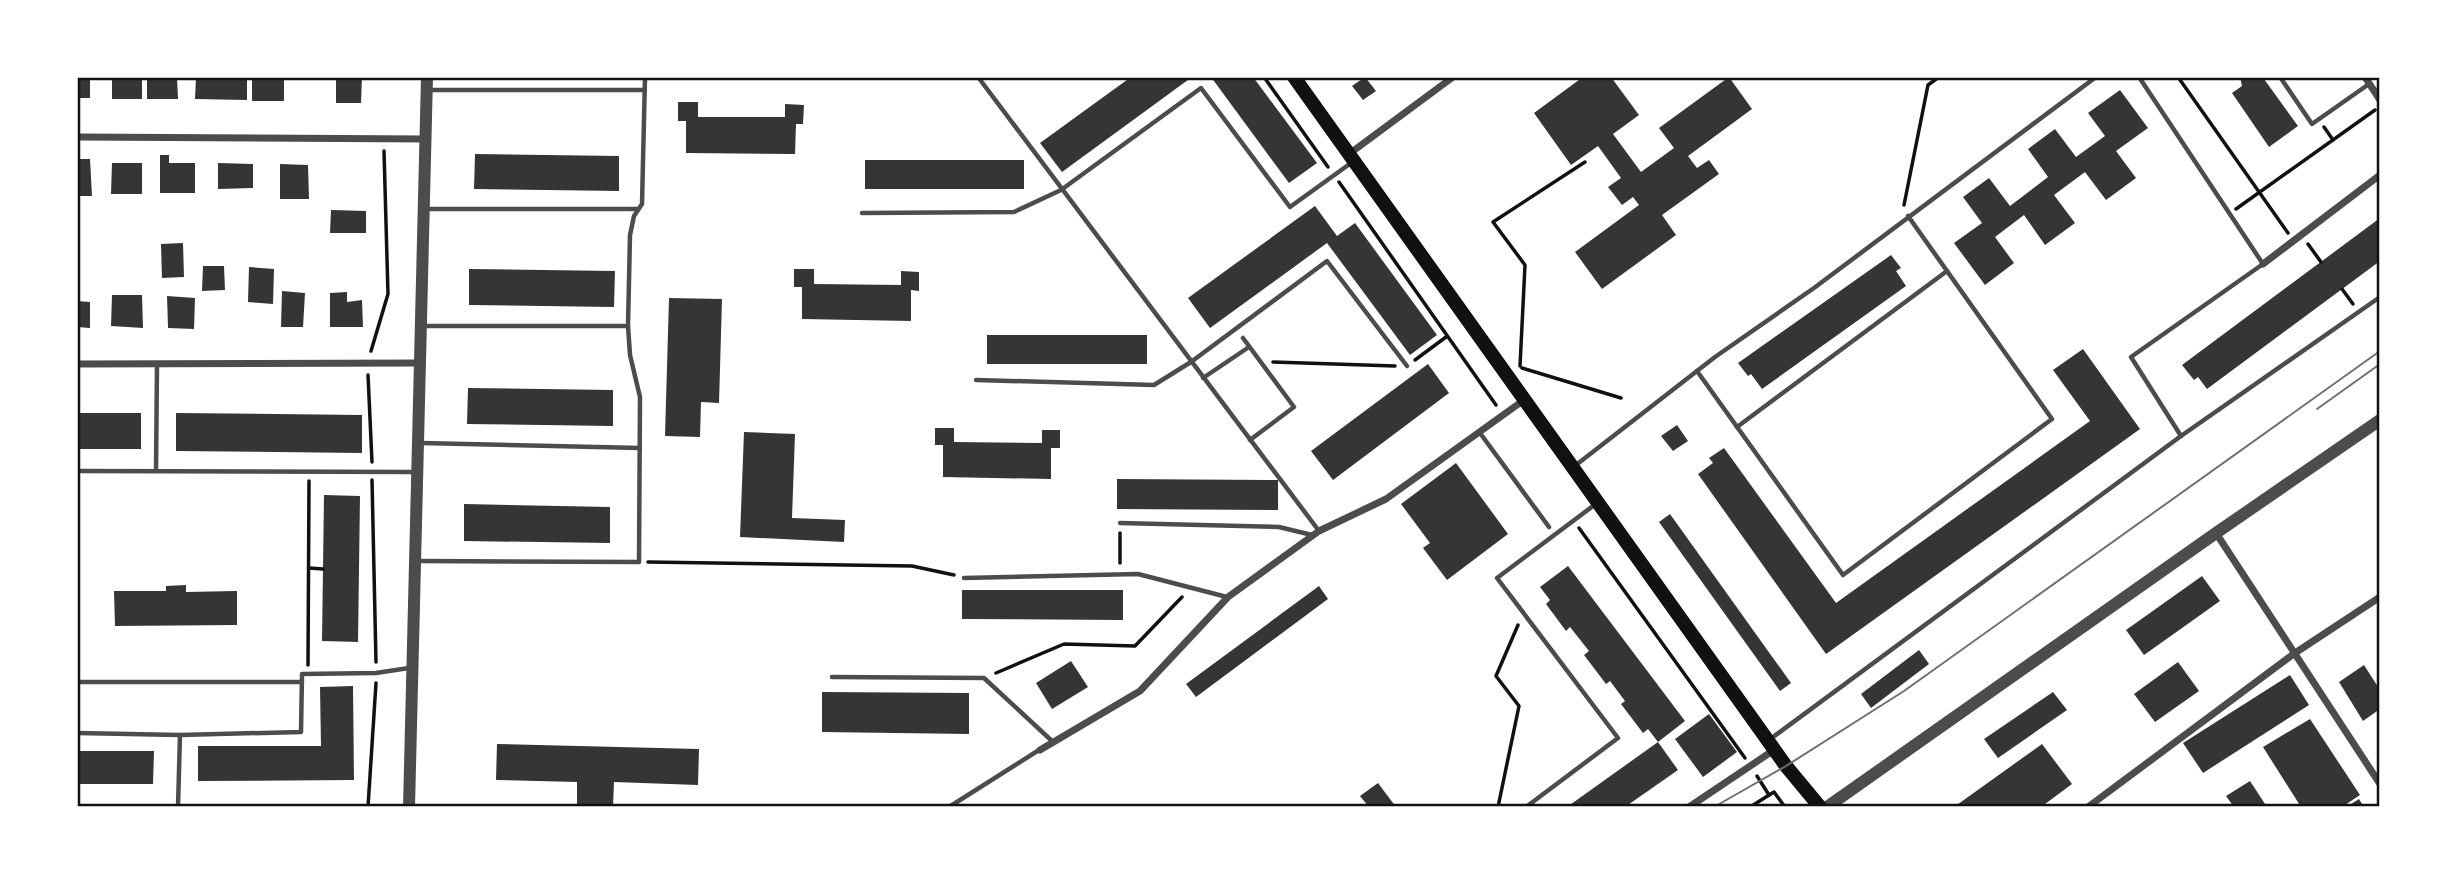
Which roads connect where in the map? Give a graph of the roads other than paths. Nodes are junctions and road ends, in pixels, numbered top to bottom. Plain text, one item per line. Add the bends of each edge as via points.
1 (645, 77) edge
2 (978, 77) edge
3 (1294, 77) edge
4 (1453, 77) edge
5 (2096, 77) edge
6 (2138, 77) edge
7 (2280, 77) edge
8 (2367, 80) edge
9 (427, 83) edge
10 (644, 90) junction
11 (2380, 100) edge
12 (77, 137) edge
13 (426, 139) junction
14 (1351, 158) junction
15 (2380, 175) edge
16 (1062, 190) junction
17 (424, 209) junction
18 (638, 209) junction
19 (862, 213) dead end
20 (1908, 216) junction
21 (2263, 264) junction
22 (1947, 271) junction
23 (2380, 297) edge
24 (421, 326) junction
25 (628, 326) junction
26 (1243, 338) dead end
27 (1249, 347) junction
28 (1191, 362) junction
29 (421, 363) junction
30 (77, 364) edge
31 (157, 364) junction
32 (1407, 366) road end
33 (1697, 371) junction
34 (1203, 378) junction
35 (976, 380) dead end
36 (1524, 400) junction
37 (2380, 420) edge
38 (1737, 427) junction
39 (1479, 432) junction
40 (2181, 436) junction
41 (1250, 440) junction
42 (419, 443) junction
43 (640, 448) junction
44 (1572, 467) junction
45 (77, 471) edge
46 (156, 471) junction
47 (418, 472) junction
48 (1597, 502) junction
49 (1120, 523) road end
50 (1549, 527) dead end
51 (1316, 533) junction
52 (2216, 533) junction
53 (417, 561) junction
54 (964, 578) road end
55 (1228, 597) junction
56 (2380, 597) edge
57 (2295, 653) junction
58 (414, 667) junction
59 (832, 677) dead end
60 (77, 682) edge
61 (302, 682) junction
62 (77, 733) edge
63 (180, 736) junction
64 (1052, 741) junction
65 (1771, 745) junction
66 (1040, 750) joint
67 (2380, 783) edge
68 (178, 807) edge
69 (409, 807) edge
70 (949, 807) edge
71 (1526, 807) edge
72 (1689, 807) edge
73 (1820, 807) edge
74 (1827, 807) edge
75 (2088, 807) edge

1 - 10 lane
2 - 16 lane
3 - 14 main road
4 - 14 street
5 - 20 lane
6 - 21 lane
7 - 8 lane via 2312,124
8 - 11 street
9 - 10 lane
9 - 13 street
10 - 18 lane via 642,204
12 - 13 street
13 - 17 street
14 - 16 lane via 1290,207 1201,88
14 - 36 main road
15 - 21 street
16 - 19 lane via 1014,212
16 - 28 lane
17 - 18 lane
17 - 24 street
18 - 25 lane via 630,234
20 - 22 lane
20 - 33 lane
21 - 40 lane via 2131,357
22 - 38 lane
22 - 38 lane via 2052,419 1843,575
23 - 40 lane
24 - 25 lane
24 - 29 street
25 - 43 lane via 640,397
26 - 27 lane
27 - 34 lane
27 - 41 lane via 1294,407
28 - 32 lane via 1326,261
28 - 34 lane
28 - 35 lane via 1154,385
29 - 31 street
29 - 42 street
30 - 31 street
31 - 46 lane
33 - 38 lane
33 - 44 lane
34 - 41 lane
36 - 39 street
36 - 44 main road
37 - 52 street
39 - 50 lane
39 - 51 street via 1386,499
40 - 65 lane
41 - 51 lane
42 - 43 lane
42 - 47 street
43 - 53 lane via 639,562
44 - 48 main road
45 - 46 lane
46 - 47 lane
47 - 53 street
48 - 65 main road
48 - 71 lane via 1497,578 1618,738
49 - 51 lane via 1279,527
51 - 55 street
52 - 57 street
52 - 74 street
53 - 58 street
54 - 55 lane via 1138,574
55 - 64 street via 1140,691
56 - 57 street
57 - 67 street
57 - 75 street
58 - 61 lane via 376,673 302,674
58 - 69 street
59 - 64 lane via 984,678
60 - 61 lane
61 - 63 lane via 301,732
62 - 63 lane
63 - 68 lane
64 - 66 street
65 - 72 street
65 - 73 main road
66 - 70 lane

